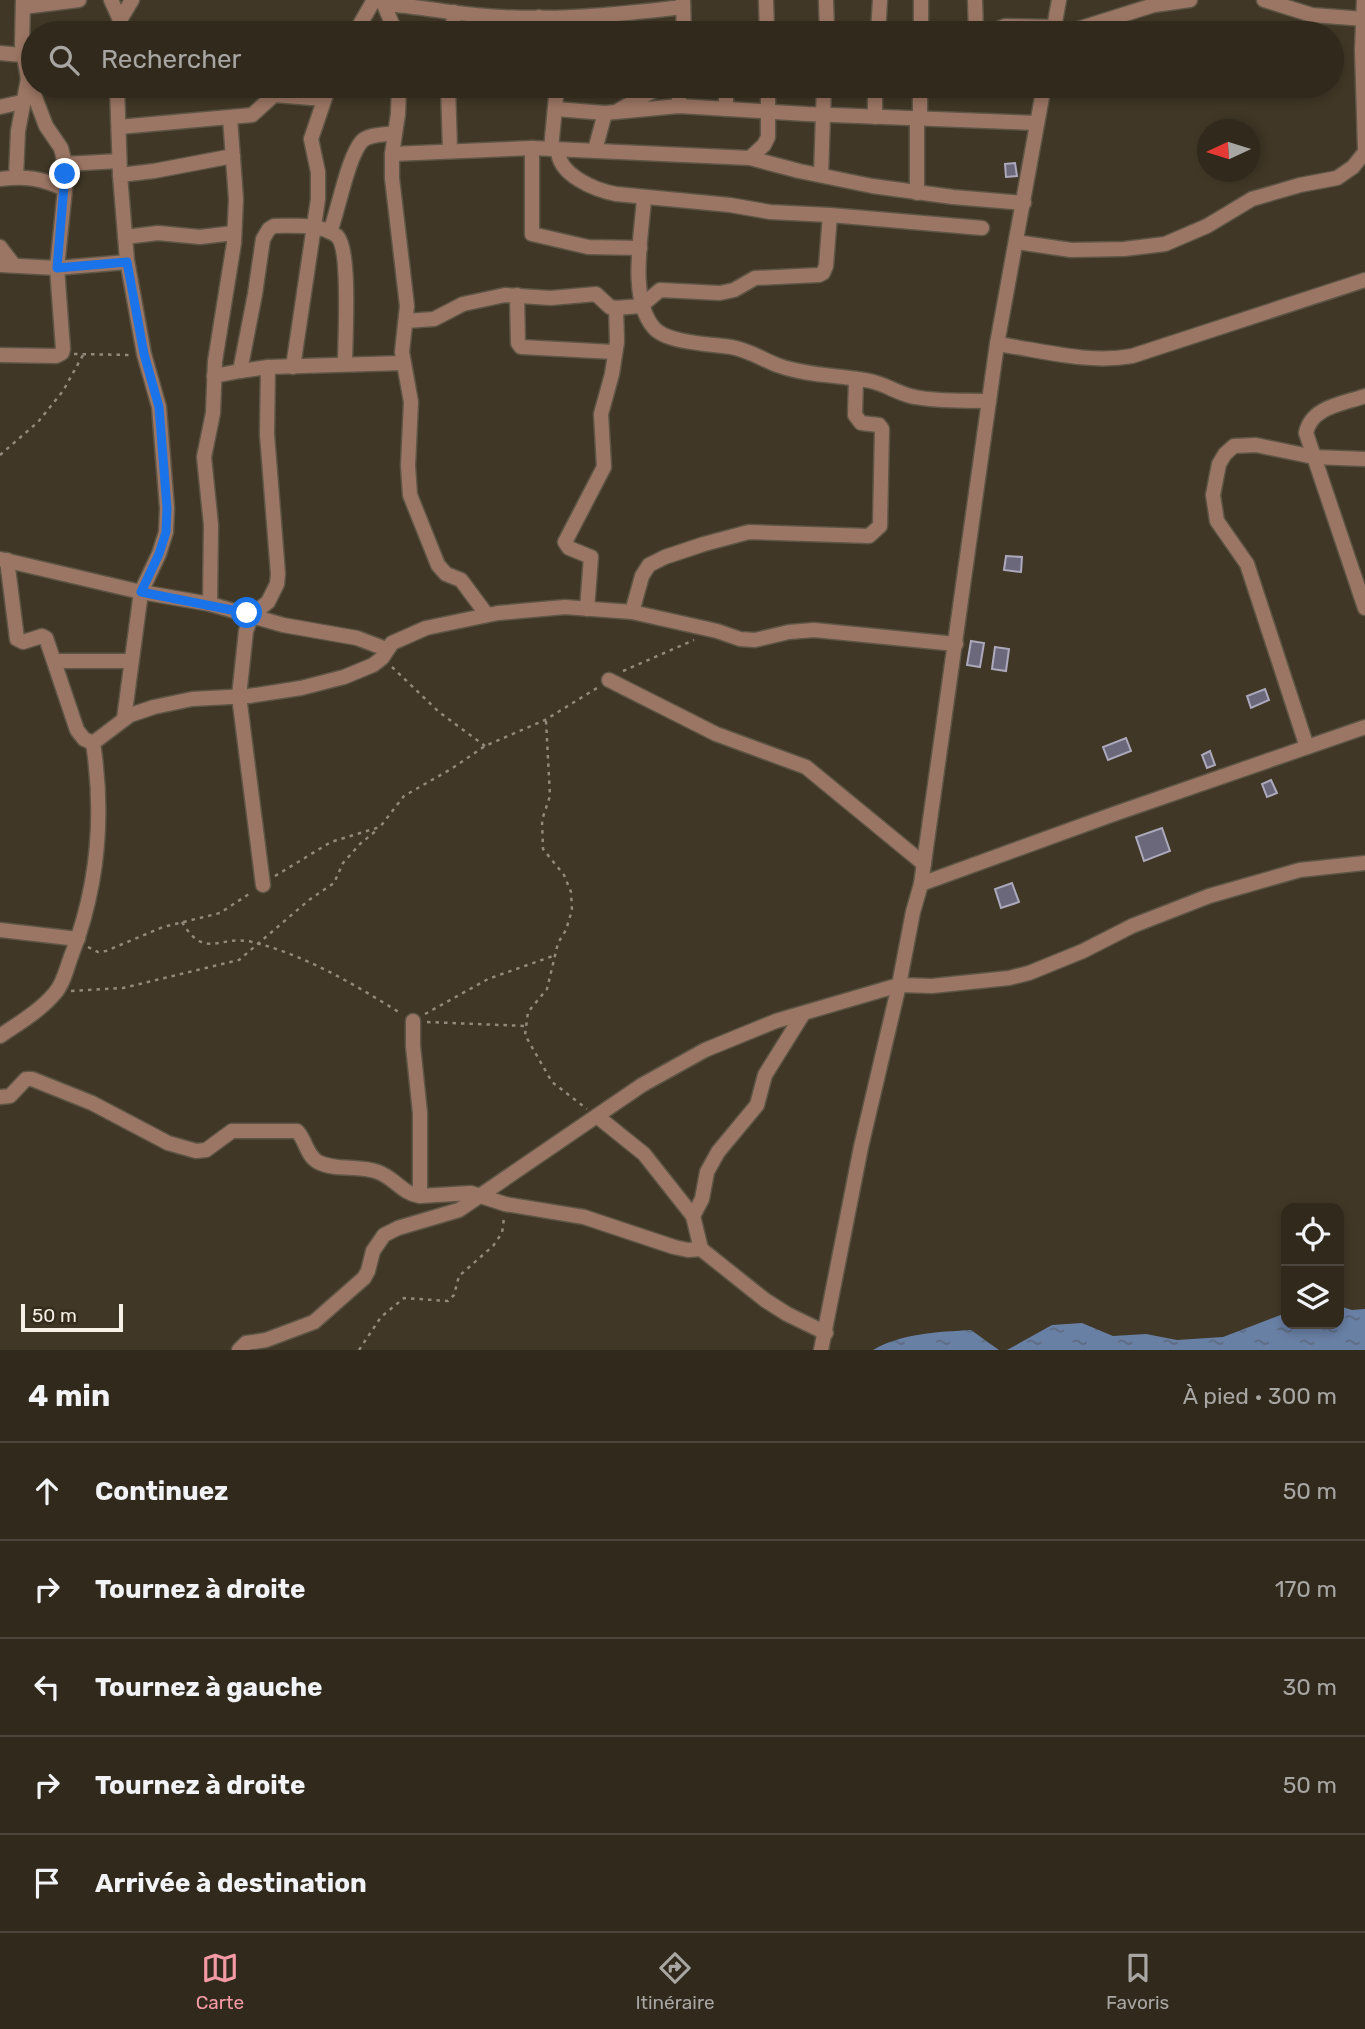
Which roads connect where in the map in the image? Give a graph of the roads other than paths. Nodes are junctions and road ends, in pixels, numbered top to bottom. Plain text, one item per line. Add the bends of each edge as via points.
1 (79, 0) edge
2 (111, 0) edge
3 (132, 0) edge
4 (766, 0) edge
5 (826, 0) edge
6 (880, 0) edge
7 (921, 0) edge
8 (975, 0) edge
9 (1059, 0) edge
10 (1190, 0) edge
11 (1264, 0) edge
12 (1364, 0) edge
13 (386, 2) edge
14 (23, 4) edge
15 (683, 4) edge
16 (454, 12) junction
17 (539, 17) junction
18 (1364, 19) edge
19 (117, 21) edge
20 (122, 21) edge
21 (367, 21) edge
22 (392, 21) edge
23 (454, 21) edge
24 (540, 21) edge
25 (767, 21) edge
26 (827, 21) edge
27 (879, 21) edge
28 (921, 21) edge
29 (976, 21) edge
30 (1058, 21) edge
31 (1094, 21) edge
32 (0, 53) edge
33 (21, 54) edge
34 (23, 98) edge
35 (36, 98) edge
36 (118, 98) edge
37 (271, 98) edge
38 (324, 98) edge
39 (398, 98) edge
40 (448, 98) edge
41 (556, 98) edge
42 (638, 98) edge
43 (679, 98) edge
44 (726, 98) edge
45 (768, 98) edge
46 (823, 98) edge
47 (876, 98) edge
48 (919, 98) edge
49 (1042, 98) edge
50 (22, 102) junction
51 (679, 106) junction
52 (0, 107) edge
53 (556, 108) junction
54 (726, 109) junction
55 (769, 111) junction
56 (611, 112) junction
57 (822, 115) junction
58 (875, 117) junction
59 (230, 118) junction
60 (918, 118) junction
61 (1037, 123) junction
62 (119, 127) junction
63 (394, 133) junction
64 (532, 148) junction
65 (450, 149) junction
66 (554, 150) junction
67 (595, 150) junction
68 (1365, 150) edge
69 (392, 154) junction
70 (233, 156) junction
71 (750, 158) junction
72 (65, 164) junction
73 (120, 168) junction
74 (821, 175) junction
75 (5, 181) edge
76 (65, 189) junction
77 (917, 192) junction
78 (644, 198) junction
79 (1024, 203) junction
80 (830, 215) junction
81 (313, 228) junction
82 (982, 228) dead end
83 (330, 232) junction
84 (234, 233) junction
85 (125, 237) junction
86 (1016, 242) junction
87 (0, 247) edge
88 (640, 248) junction
89 (127, 262) junction
90 (6, 264) edge
91 (57, 268) junction
92 (1365, 280) edge
93 (517, 295) junction
94 (641, 306) junction
95 (616, 308) junction
96 (406, 321) junction
97 (997, 344) junction
98 (614, 352) junction
99 (0, 355) edge
100 (403, 363) junction
101 (345, 364) junction
102 (268, 367) junction
103 (293, 367) junction
104 (240, 371) junction
105 (214, 376) junction
106 (856, 379) junction
107 (1365, 396) edge
108 (989, 401) junction
109 (1314, 457) junction
110 (1365, 459) edge
111 (3, 560) edge
112 (141, 592) junction
113 (210, 604) junction
114 (1365, 608) edge
115 (587, 609) junction
116 (632, 612) junction
117 (252, 615) junction
118 (488, 615) junction
119 (956, 645) junction
120 (384, 654) junction
121 (55, 661) junction
122 (131, 661) junction
123 (609, 680) road end
124 (239, 696) junction
125 (124, 719) junction
126 (1365, 727) edge
127 (93, 743) junction
128 (1307, 747) junction
129 (1365, 863) edge
130 (924, 864) junction
131 (921, 884) junction
132 (263, 885) road end
133 (0, 930) edge
134 (78, 939) junction
135 (899, 985) junction
136 (803, 1014) junction
137 (413, 1021) road end
138 (0, 1036) edge
139 (0, 1097) edge
140 (598, 1117) junction
141 (420, 1196) junction
142 (478, 1196) junction
143 (693, 1216) junction
144 (701, 1249) junction
145 (826, 1333) junction
146 (239, 1350) edge
147 (821, 1350) edge

1 - 14 street
2 - 19 street
3 - 20 street
4 - 25 street
5 - 26 street
6 - 27 street
7 - 28 street
8 - 29 street
9 - 30 street
10 - 31 street
11 - 18 street via 1312,15
12 - 18 street
13 - 16 street
13 - 21 street
13 - 22 street
15 - 17 street via 579,17
16 - 17 street
16 - 23 street
17 - 24 street
18 - 68 street
32 - 33 street
34 - 50 street
35 - 72 street
36 - 62 street
37 - 59 street via 254,114
38 - 81 street via 312,136 318,183
39 - 63 street
40 - 65 street
41 - 53 street
42 - 56 street
43 - 51 street
44 - 54 street
45 - 55 street
46 - 57 street
47 - 58 street
48 - 60 street
49 - 61 street
50 - 52 street
50 - 75 street
51 - 54 street
51 - 56 street
53 - 56 street
53 - 66 street
54 - 55 street
55 - 57 street
55 - 71 street via 767,139
56 - 67 street
57 - 58 street
57 - 74 street
58 - 60 street
59 - 62 street
59 - 70 street
60 - 61 street
60 - 77 street
61 - 79 street
62 - 73 street
63 - 69 street
63 - 83 street via 360,143
64 - 65 street
64 - 66 street
64 - 88 street via 532,234 588,247
65 - 69 street
66 - 67 street
66 - 78 street via 575,177 607,192
67 - 71 street
68 - 86 street via 1338,178 1252,199 1207,226 1164,244 1072,250
69 - 96 street
70 - 73 street via 153,171
70 - 84 street
71 - 74 street
72 - 73 street
72 - 76 street
73 - 85 street
74 - 77 street
75 - 76 street via 40,180
76 - 91 street
77 - 79 street
78 - 80 street
78 - 88 street
79 - 86 street
80 - 82 street
80 - 94 street via 826,266 821,274 755,278 720,293 660,290
81 - 83 street
81 - 103 street
81 - 104 street via 268,229
83 - 101 street via 344,247
84 - 85 street
84 - 105 street
85 - 89 street
86 - 97 street
87 - 90 street
88 - 94 street
89 - 91 street
89 - 112 street via 159,407 167,508 166,532
90 - 91 street
91 - 99 street via 62,353
92 - 97 street via 1132,356 1078,357
93 - 95 street via 596,294
93 - 96 street via 463,304 434,319
93 - 98 street via 521,347
94 - 95 street
94 - 106 street via 661,334 732,347 782,367
95 - 98 street
96 - 100 street
97 - 108 street
98 - 115 street via 601,414 604,467 565,541 569,548 591,557
100 - 101 street
100 - 118 street via 411,402 408,466 413,505 438,565 461,580
101 - 103 street
102 - 103 street
102 - 104 street
102 - 117 street via 267,434 278,574 268,602
104 - 105 street
105 - 113 street via 215,401 204,457 211,525
106 - 108 street via 911,397
106 - 116 street via 857,419 882,429 880,526 876,533 749,532 665,557 649,565 642,576
107 - 109 street via 1314,414 1306,433
108 - 119 street
109 - 110 street
109 - 114 street
109 - 128 street via 1256,445 1234,446 1219,464 1213,495 1217,521 1247,564
111 - 112 street
111 - 121 street via 17,639 46,638
112 - 113 street
112 - 122 street
113 - 117 street
115 - 116 street
115 - 118 street
116 - 119 street via 740,639 814,630
117 - 120 street via 357,638
117 - 124 street
118 - 120 street via 426,628 392,643
119 - 130 street
120 - 124 street via 373,665 344,677
121 - 122 street
121 - 127 street via 78,730
122 - 125 street
123 - 130 street via 716,734 806,767
124 - 125 street via 192,699
124 - 132 street
125 - 127 street
126 - 128 street
127 - 134 street via 98,831
128 - 131 street
129 - 135 street via 1300,870 1209,896 1029,973 932,986
130 - 131 street
131 - 135 street
133 - 134 street
134 - 138 street via 55,993
135 - 136 street
135 - 145 street via 861,1147
136 - 140 street via 705,1050 642,1085
136 - 143 street via 765,1075 757,1105 706,1172 702,1199
137 - 141 street
139 - 141 street via 10,1096 26,1079 32,1079 92,1103 168,1143 196,1151 206,1150 232,1131 292,1130 300,1133 320,1163 378,1172 405,1192
140 - 142 street
140 - 143 street via 643,1154
141 - 142 street via 462,1192
142 - 144 street via 584,1217 657,1243
142 - 146 street via 450,1214 384,1235 363,1278 314,1322 246,1343
143 - 144 street
144 - 145 street via 765,1300
145 - 147 street

